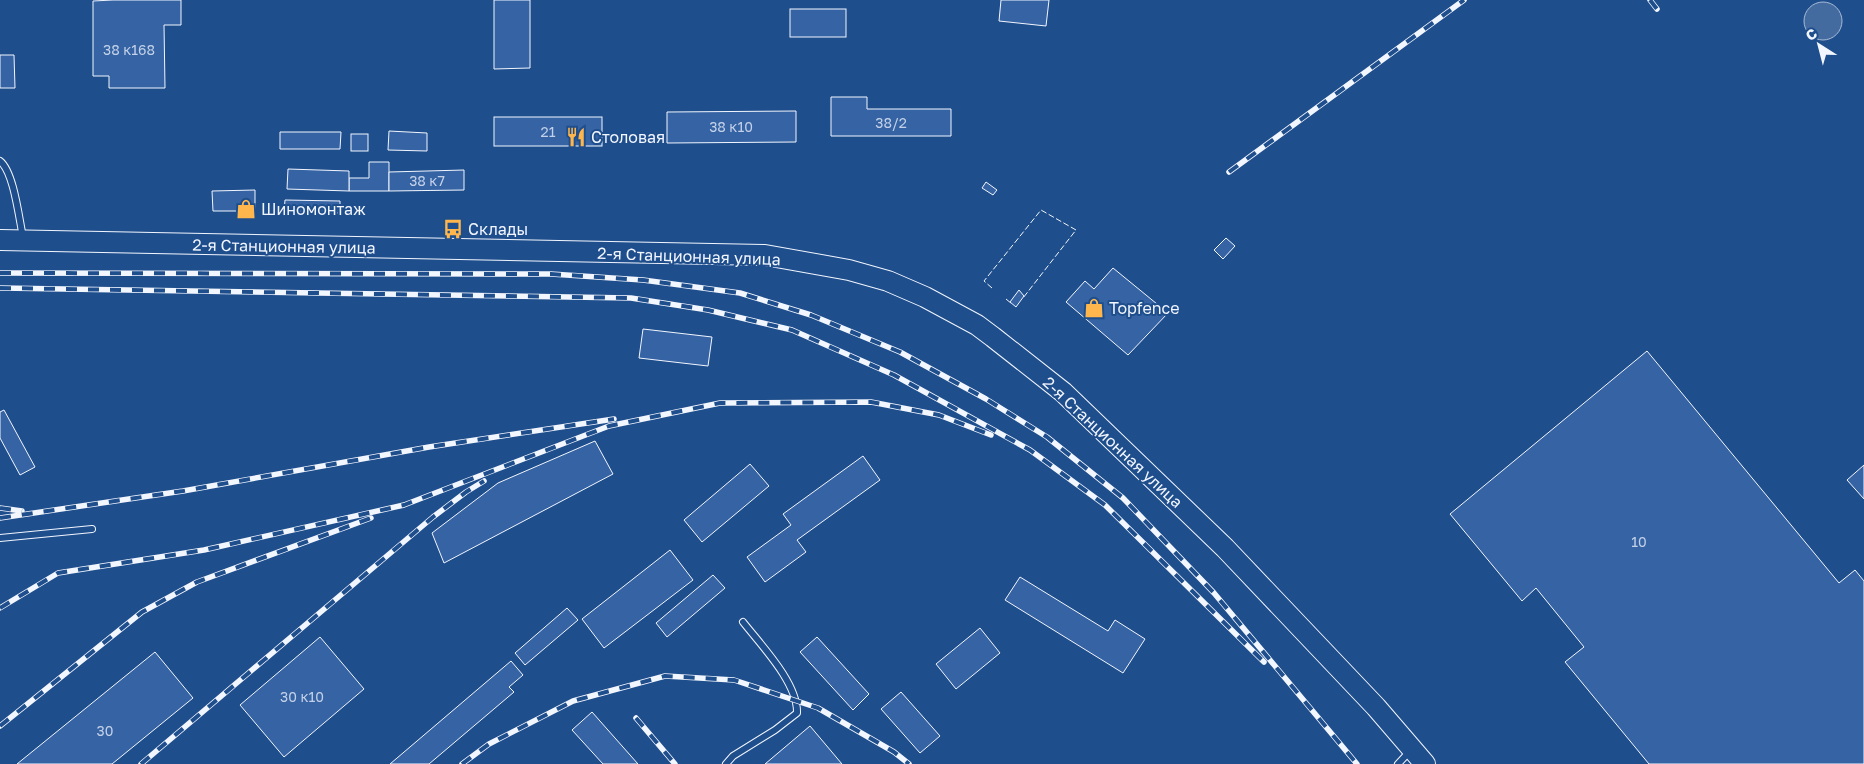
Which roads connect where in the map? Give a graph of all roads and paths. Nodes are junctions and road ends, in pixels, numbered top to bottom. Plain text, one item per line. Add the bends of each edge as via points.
1 (0, 161) edge
2 (0, 240) edge
3 (23, 240) junction
4 (92, 529) dead end
5 (0, 538) edge
6 (743, 622) dead end
7 (1419, 757) edge
8 (726, 764) edge
9 (1398, 764) edge

1 - 3 lane via 5,165 11,183
2 - 3 main road, 2-я Станционная улица
3 - 7 main road, 2-я Станционная улица via 765,256 849,270 888,281 977,325 1063,392 1225,548 1376,707
4 - 5 lane
6 - 8 lane via 781,672 797,701 797,713
7 - 9 lane

